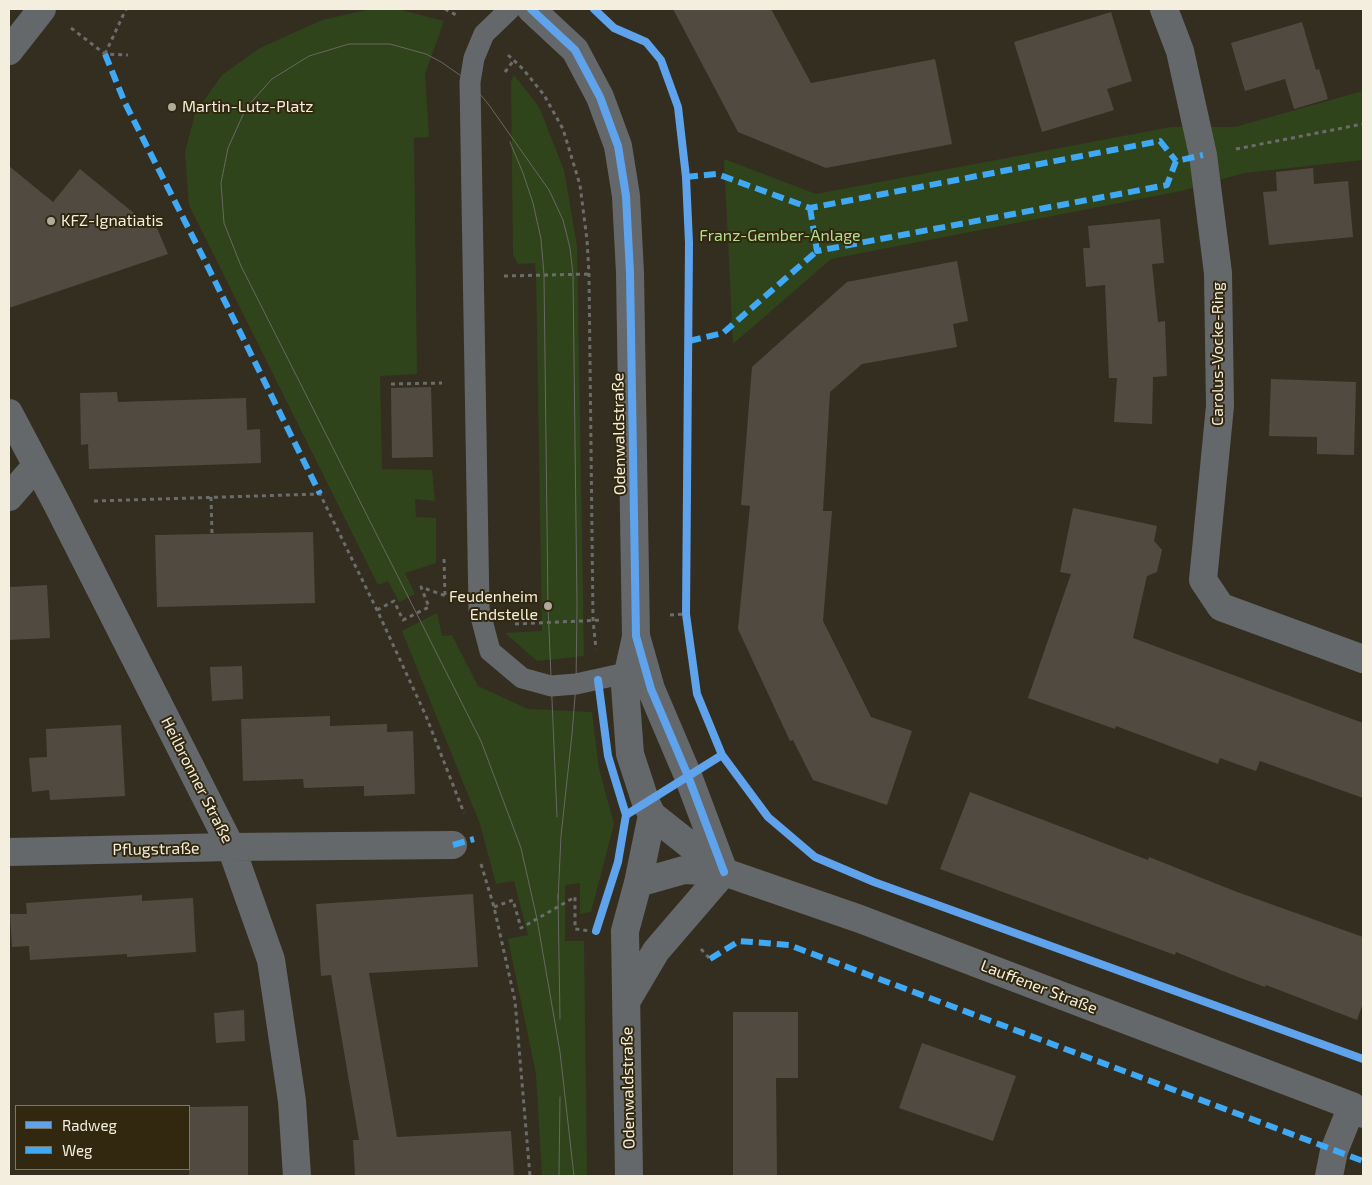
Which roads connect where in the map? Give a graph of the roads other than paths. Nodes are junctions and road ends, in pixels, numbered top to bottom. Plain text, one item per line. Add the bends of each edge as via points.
1 (42, 9) edge
2 (510, 9) edge
3 (531, 9) edge
4 (1164, 9) edge
5 (9, 51) edge
6 (9, 413) edge
7 (36, 466) junction
8 (9, 497) edge
9 (636, 636) junction
10 (1363, 659) edge
11 (626, 673) junction
12 (652, 815) junction
13 (453, 845) dead end
14 (231, 847) junction
15 (9, 852) edge
16 (724, 872) junction
17 (638, 883) junction
18 (627, 1000) junction
19 (1359, 1109) edge
20 (297, 1176) edge
21 (629, 1176) edge
22 (1329, 1176) edge

1 - 5 street
2 - 11 lane via 484,34 474,58 470,82 479,609 490,651 522,678 551,686
3 - 9 street, Odenwaldstraße via 575,50 600,96 618,146 626,196 630,273
4 - 10 street, Carolus-Vocke-Ring via 1180,51 1203,155 1218,273 1220,406 1203,580 1221,607
6 - 7 street, Heilbronner Straße
7 - 8 street
7 - 14 street, Heilbronner Straße
9 - 11 street, Odenwaldstraße
9 - 16 street, Odenwaldstraße via 651,689
11 - 12 street, Odenwaldstraße via 630,754
12 - 16 street, Odenwaldstraße
12 - 17 street, Odenwaldstraße
13 - 14 street, Pflugstraße
14 - 15 street, Pflugstraße
14 - 20 street, Heilbronner Straße via 271,960 292,1101
16 - 17 street via 684,870
16 - 18 street via 656,952
16 - 19 street, Lauffener Straße via 860,919
17 - 18 street, Odenwaldstraße via 625,931
18 - 21 street, Odenwaldstraße
19 - 22 street via 1334,1151

